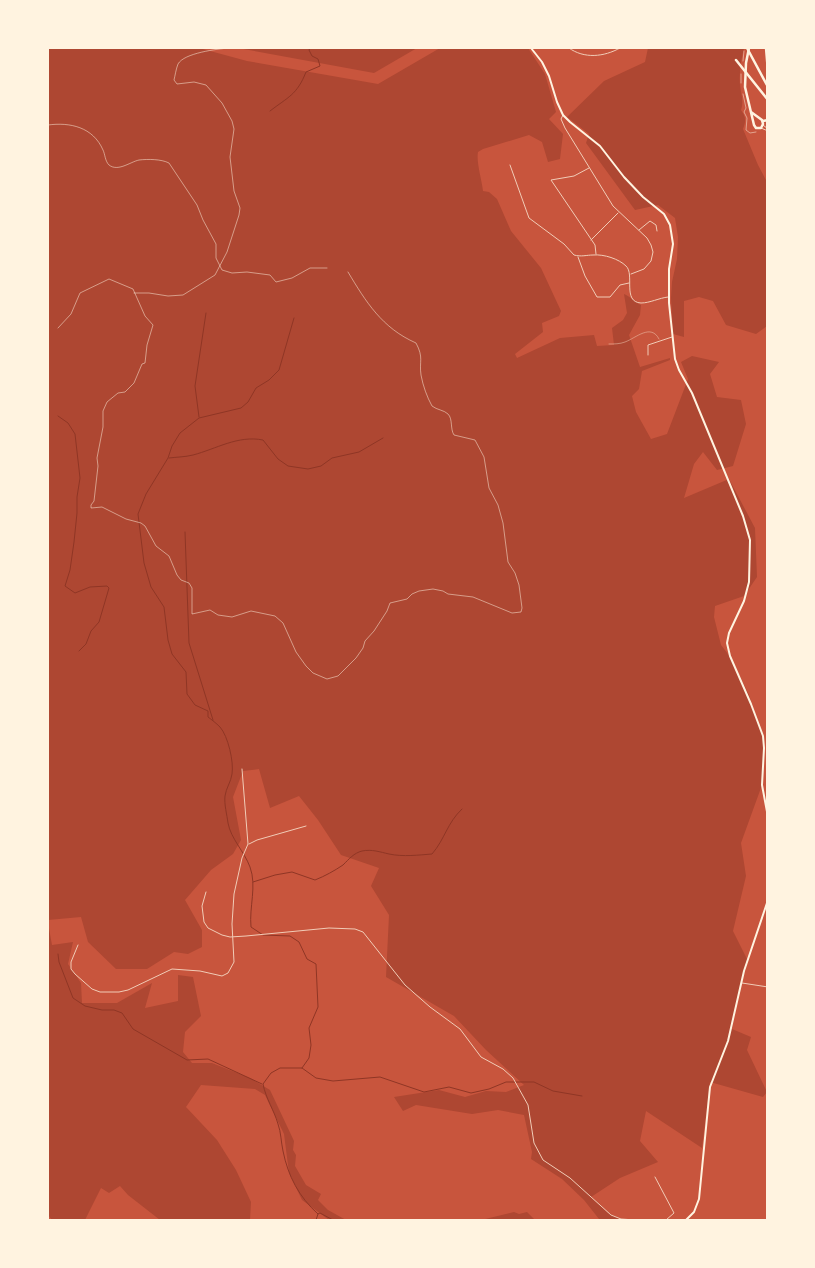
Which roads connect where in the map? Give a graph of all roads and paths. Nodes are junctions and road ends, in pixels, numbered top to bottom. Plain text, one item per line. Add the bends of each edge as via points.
1 (229, 48) edge
2 (238, 48) edge
3 (245, 48) edge
4 (531, 48) edge
5 (569, 48) edge
6 (620, 48) edge
7 (748, 48) edge
8 (766, 48) edge
9 (736, 60) dead end
10 (768, 72) edge
11 (768, 87) edge
12 (768, 100) edge
13 (751, 112) junction
14 (563, 115) junction
15 (758, 118) junction
16 (768, 120) edge
17 (754, 122) junction
18 (763, 123) junction
19 (48, 125) edge
20 (760, 128) junction
21 (768, 130) edge
22 (510, 165) dead end
23 (589, 168) junction
24 (619, 213) junction
25 (638, 231) junction
26 (657, 231) dead end
27 (591, 240) junction
28 (596, 255) junction
29 (577, 256) junction
30 (219, 267) junction
31 (327, 268) dead end
32 (348, 272) dead end
33 (630, 274) junction
34 (629, 283) junction
35 (134, 293) junction
36 (668, 297) junction
37 (58, 328) dead end
38 (672, 337) junction
39 (659, 341) junction
40 (609, 344) dead end
41 (648, 355) dead end
42 (242, 769) dead end
43 (768, 817) edge
44 (306, 826) dead end
45 (248, 844) junction
46 (206, 892) dead end
47 (768, 900) edge
48 (233, 937) junction
49 (78, 945) dead end
50 (741, 983) junction
51 (768, 987) edge
52 (655, 1177) dead end
53 (635, 1220) edge
54 (666, 1220) edge
55 (686, 1220) edge

1 - 30 path via 184,58 178,65 174,80 178,84 194,82 206,85 222,103 234,125 230,154 240,212
2 - 3 path
4 - 14 main road via 549,76
5 - 6 street via 589,56
7 - 11 main road
7 - 13 main road via 745,82
8 - 10 main road
9 - 12 main road
13 - 15 main road
13 - 17 main road
14 - 23 street via 563,124
14 - 36 main road via 600,146 630,184 664,214 672,230 673,244
15 - 17 main road
15 - 18 main road
16 - 18 main road
17 - 20 main road via 755,127
18 - 20 main road
18 - 21 street
19 - 30 path via 71,125 88,130 112,166 120,167 147,159 169,163 197,205 216,244
20 - 21 street
22 - 29 street via 529,218
23 - 24 street
23 - 27 street via 574,176 551,180
24 - 25 street
24 - 27 street
25 - 26 street via 650,221 656,225
25 - 33 street via 651,245 652,258 646,268
27 - 28 street
28 - 29 street
28 - 33 street via 624,265
29 - 34 street via 597,297 610,296 620,286
30 - 31 path via 232,272 270,275 276,282 310,268
30 - 35 path via 216,274 183,295
32 - 35 path via 373,311 400,336 416,344 422,360 424,388 432,406 450,417 454,435 475,440 484,457 489,488 503,523 508,562 519,585 522,608 521,612 512,613 473,597 443,591 426,590 412,594 407,599 390,603 356,658 338,676 327,679 306,666 283,623 275,616 251,611 232,617 210,610 192,614 192,588 177,575 169,556 156,546 145,526 102,507 91,506 95,496 103,411 107,402 134,383 147,356 153,325
33 - 34 street
34 - 36 street via 631,295 638,302
35 - 37 path via 130,287 106,279 80,293 71,314
36 - 38 main road
38 - 39 street
38 - 43 main road via 676,365 692,393 750,535 748,590 727,643 763,736 762,785
39 - 40 lane via 656,334 650,332 638,334 623,343
39 - 41 street via 647,345
42 - 45 street
44 - 45 street
45 - 48 street via 234,894
46 - 48 street via 202,906 206,925 218,934
47 - 50 main road
48 - 49 street via 234,962 226,975 172,969 128,990 114,992 95,990 72,971 71,962
48 - 53 street via 329,928 361,930 405,985 460,1029 481,1057 513,1078 528,1105 533,1138 543,1160 570,1178 611,1215
50 - 51 street
50 - 55 main road via 728,1041 710,1087 698,1202
52 - 54 street via 674,1213

